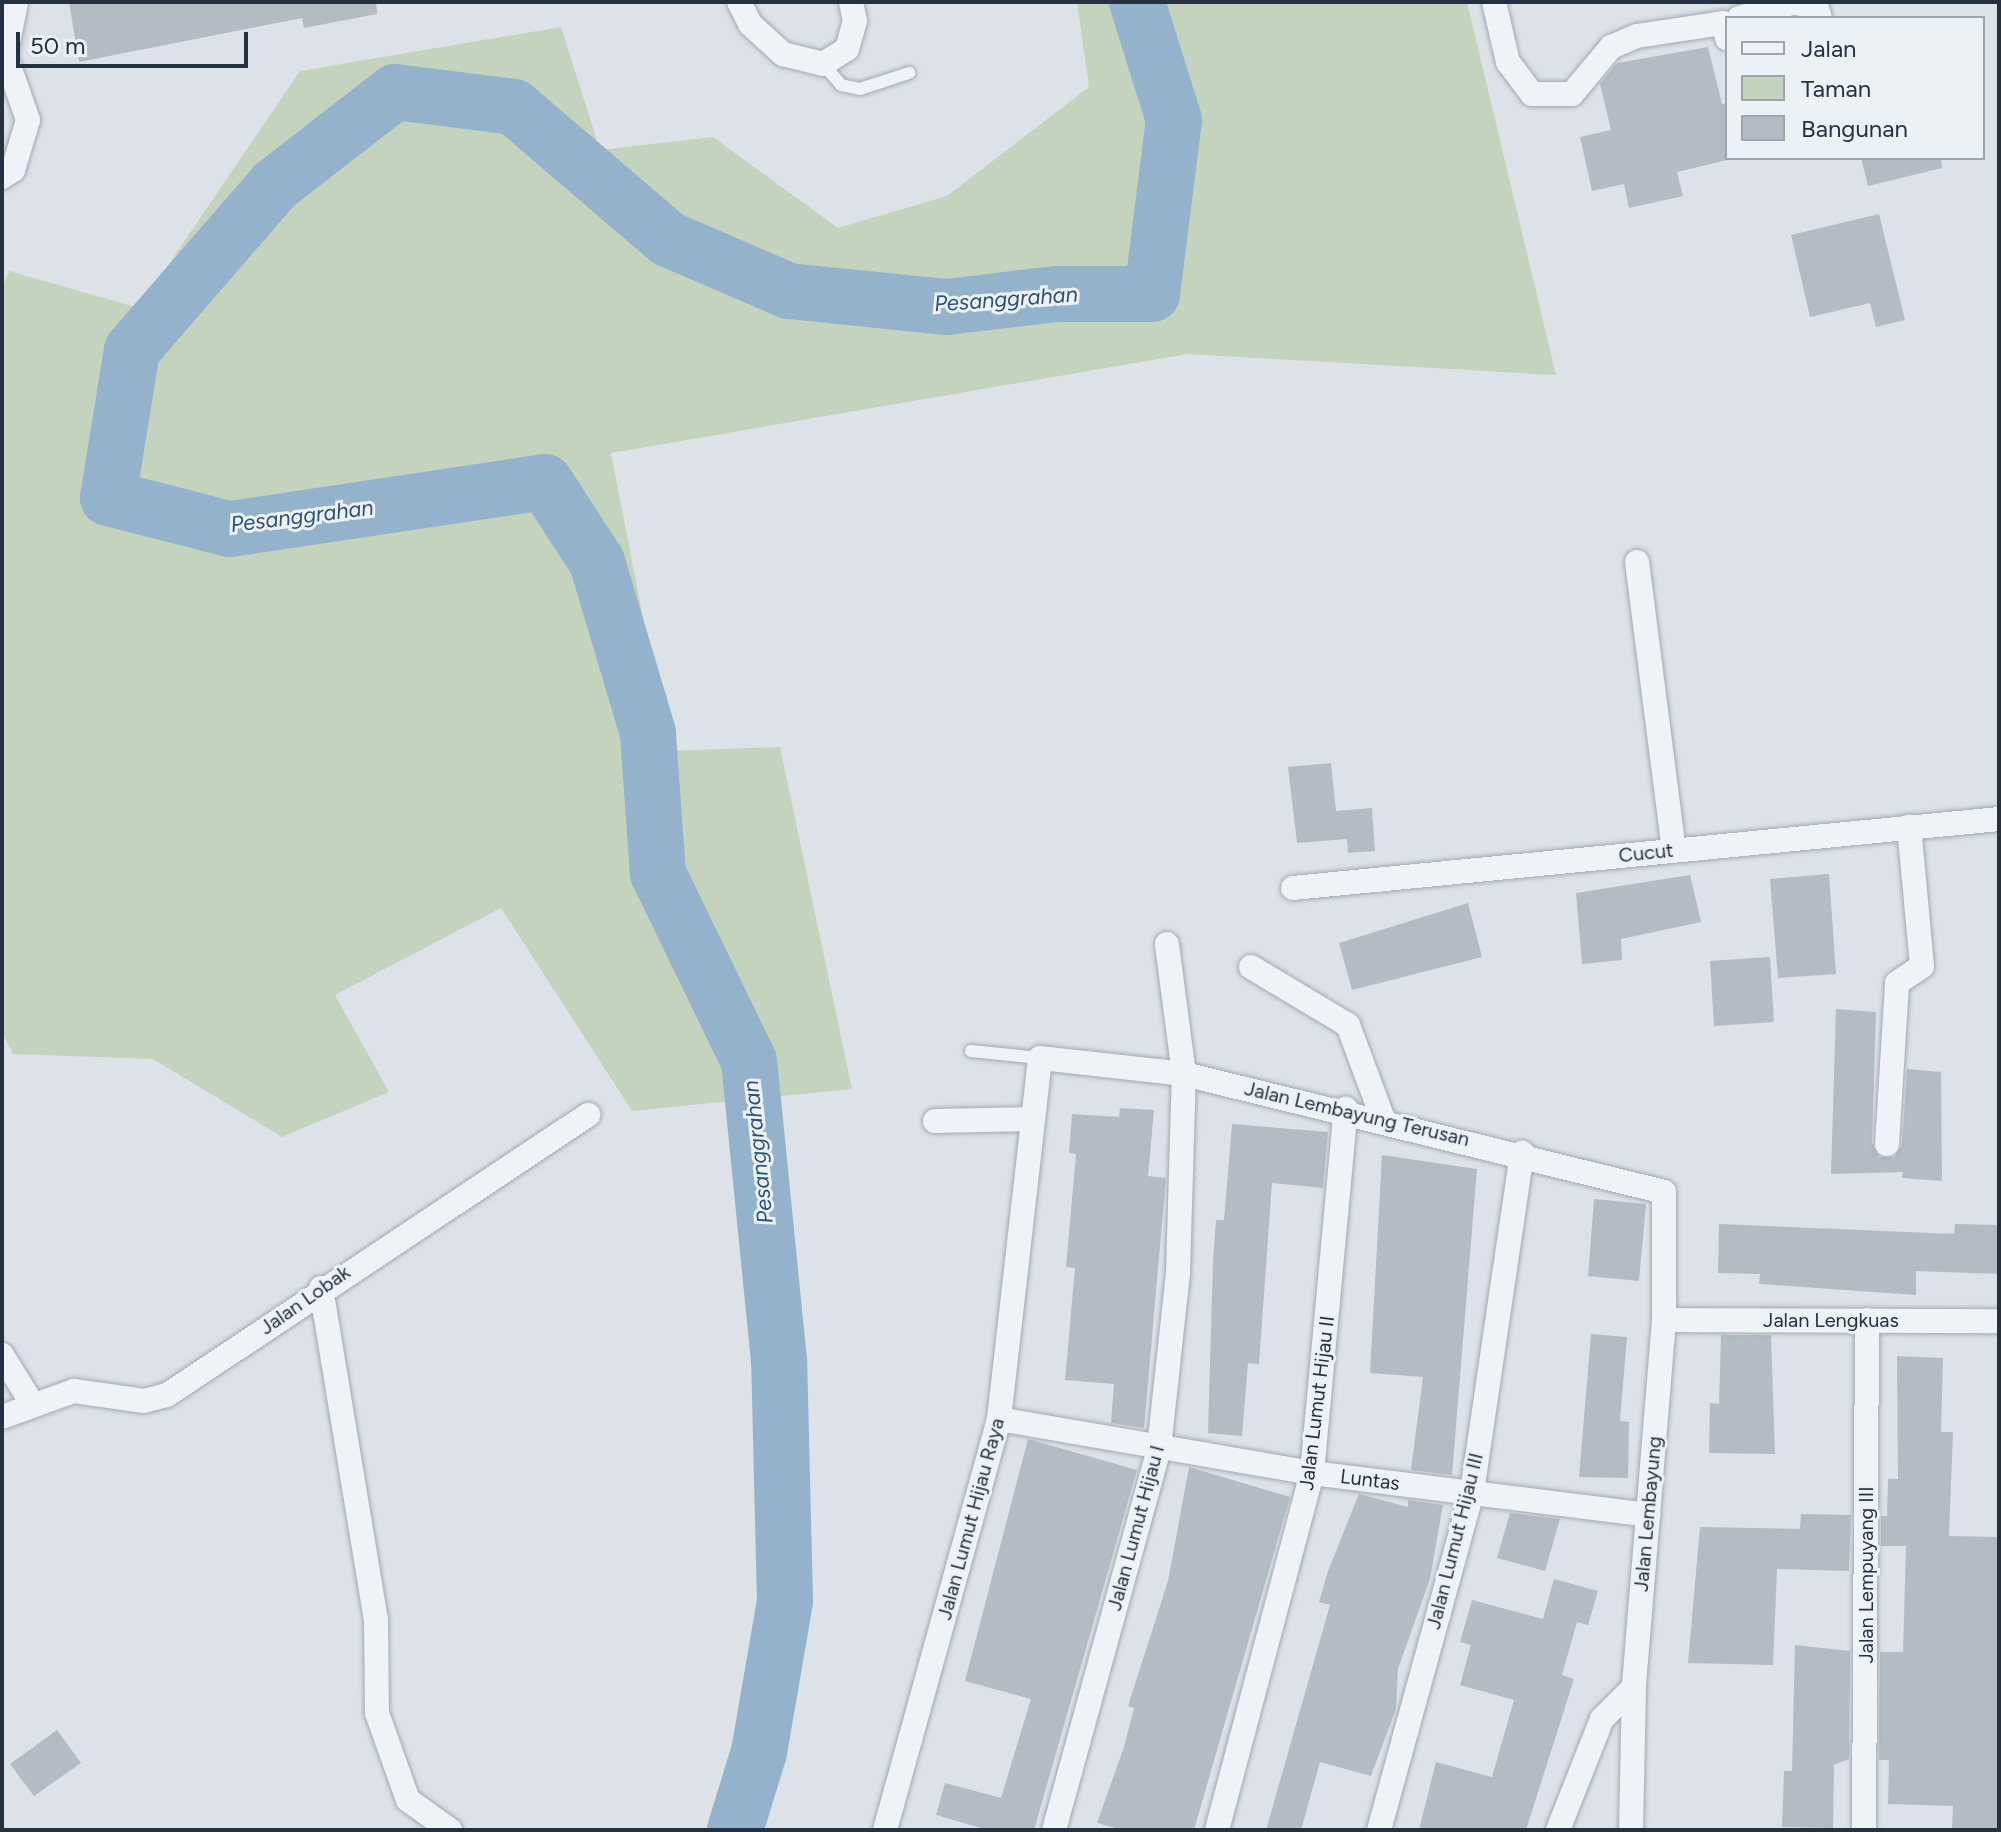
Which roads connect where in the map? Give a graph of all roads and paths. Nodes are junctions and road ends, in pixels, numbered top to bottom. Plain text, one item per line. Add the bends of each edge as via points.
1 (16, 2) edge
2 (739, 2) edge
3 (851, 2) edge
4 (1494, 2) edge
5 (1755, 16) edge
6 (1819, 16) edge
7 (1725, 25) edge
8 (823, 64) junction
9 (5, 68) edge
10 (909, 73) dead end
11 (2, 177) edge
12 (1637, 562) dead end
13 (1999, 819) edge
14 (1909, 827) junction
15 (1674, 851) junction
16 (1293, 888) dead end
17 (1167, 944) dead end
18 (1251, 967) dead end
19 (971, 1051) dead end
20 (1040, 1058) junction
21 (1184, 1074) junction
22 (1346, 1109) junction
23 (588, 1115) dead end
24 (1033, 1119) junction
25 (1383, 1119) junction
26 (935, 1121) dead end
27 (1887, 1144) dead end
28 (1522, 1153) junction
29 (1668, 1197) joint
30 (321, 1288) junction
31 (1664, 1320) junction
32 (1867, 1320) junction
33 (1999, 1321) edge
34 (2, 1355) edge
35 (33, 1405) junction
36 (2, 1417) edge
37 (999, 1419) junction
38 (1159, 1448) junction
39 (1312, 1473) junction
40 (1472, 1492) junction
41 (1648, 1515) junction
42 (1634, 1687) junction
43 (450, 1830) edge
44 (885, 1830) edge
45 (1054, 1830) edge
46 (1217, 1830) edge
47 (1379, 1830) edge
48 (1558, 1830) edge
49 (1631, 1830) edge
50 (1864, 1830) edge

1 - 9 street
2 - 8 street via 750,24 783,54
3 - 8 street via 855,21 847,49
4 - 7 street via 1508,62 1532,94 1572,94 1611,47 1637,36
5 - 6 street via 1795,2 1817,9
8 - 10 lane via 841,85 860,89
9 - 11 street via 28,120 13,170
12 - 15 street
13 - 14 street, Cucut
14 - 15 street, Cucut
14 - 27 street via 1922,966 1897,983
15 - 16 street, Cucut
17 - 21 street, Jalan Lumut Hijau I
18 - 25 street via 1348,1025
19 - 20 lane
20 - 21 street, Jalan Lembayung Terusan
20 - 24 street, Jalan Lumut Hijau Raya
21 - 22 street, Jalan Lembayung Terusan
21 - 38 street, Jalan Lumut Hijau I via 1178,1272
22 - 25 street, Jalan Lembayung Terusan
22 - 39 street, Jalan Lumut Hijau II
23 - 30 street, Jalan Lobak
24 - 26 street
24 - 37 street, Jalan Lumut Hijau Raya
25 - 28 street, Jalan Lembayung Terusan
28 - 29 street, Jalan Lembayung Terusan via 1657,1188
28 - 40 street, Jalan Lumut Hijau III
29 - 31 street, Jalan Lembayung
30 - 35 street, Jalan Lobak via 167,1395 144,1401 74,1391
30 - 43 street via 376,1619 377,1713 408,1800
31 - 32 street, Jalan Lengkuas
31 - 41 street, Jalan Lembayung
32 - 33 street, Jalan Lengkuas
32 - 50 street, Jalan Lempuyang III
34 - 35 street
35 - 36 street, Jalan Lobak
37 - 38 street, Luntas
37 - 44 street, Jalan Lumut Hijau Raya
38 - 39 street, Luntas
38 - 45 street, Jalan Lumut Hijau I
39 - 40 street, Luntas
39 - 46 street, Jalan Lumut Hijau II
40 - 41 street, Luntas
40 - 47 street, Jalan Lumut Hijau III
41 - 42 street, Jalan Lembayung
42 - 48 street via 1602,1719
42 - 49 street, Jalan Lembayung

